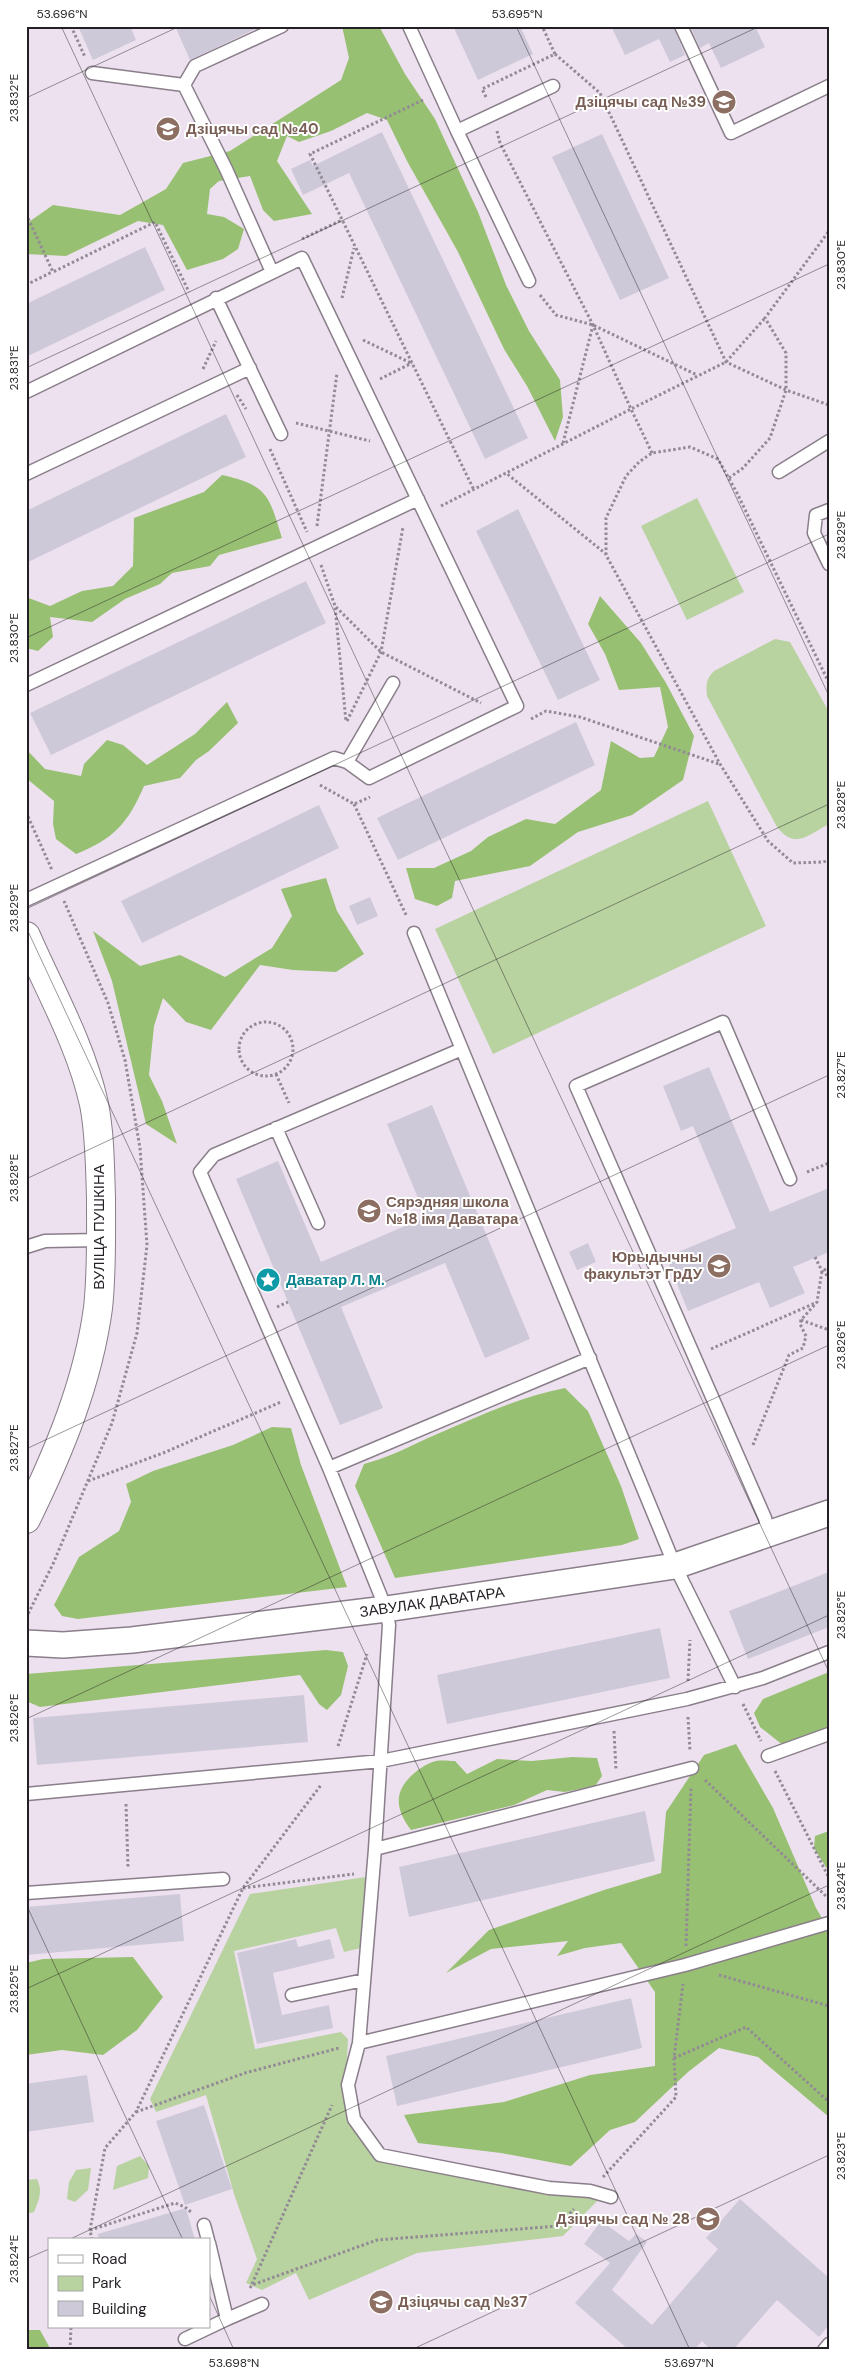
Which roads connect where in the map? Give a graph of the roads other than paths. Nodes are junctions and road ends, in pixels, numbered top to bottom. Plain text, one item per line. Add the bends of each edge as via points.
1 (282, 26) edge
2 (409, 26) edge
3 (681, 26) edge
4 (92, 73) road end
5 (184, 85) junction
6 (553, 86) dead end
7 (829, 86) edge
8 (457, 131) junction
9 (272, 272) junction
10 (529, 281) road end
11 (216, 298) junction
12 (250, 368) junction
13 (26, 392) edge
14 (281, 434) dead end
15 (829, 441) edge
16 (779, 472) dead end
17 (26, 474) edge
18 (418, 499) junction
19 (829, 510) edge
20 (829, 564) edge
21 (393, 683) dead end
22 (26, 684) edge
23 (347, 762) junction
24 (26, 900) edge
25 (414, 933) road end
26 (26, 936) edge
27 (462, 1049) junction
28 (276, 1128) junction
29 (790, 1179) dead end
30 (318, 1223) dead end
31 (102, 1240) junction
32 (26, 1247) edge
33 (590, 1358) junction
34 (329, 1468) junction
35 (829, 1513) edge
36 (26, 1518) edge
37 (769, 1535) junction
38 (675, 1566) junction
39 (386, 1609) junction
40 (26, 1643) edge
41 (829, 1652) edge
42 (735, 1687) junction
43 (829, 1734) edge
44 (768, 1756) road end
45 (381, 1761) junction
46 (692, 1768) road end
47 (26, 1794) edge
48 (375, 1848) junction
49 (223, 1879) road end
50 (26, 1893) edge
51 (829, 1923) edge
52 (364, 1980) junction
53 (292, 1995) dead end
54 (359, 2043) junction
55 (611, 2196) dead end
56 (204, 2225) road end
57 (207, 2238) edge
58 (210, 2249) edge
59 (262, 2304) dead end
60 (228, 2319) junction
61 (210, 2327) edge
62 (209, 2328) edge
63 (185, 2339) dead end
64 (829, 2344) edge
65 (824, 2350) edge

1 - 5 lane via 195,66
2 - 8 lane
3 - 7 lane via 731,133
4 - 5 lane
5 - 9 lane
6 - 8 lane
8 - 10 lane
9 - 11 lane
9 - 18 lane via 302,258
11 - 12 lane
11 - 13 lane
12 - 14 lane
12 - 17 lane
15 - 16 lane
18 - 22 lane
18 - 23 lane via 517,706 369,778
19 - 20 lane via 816,515 814,533
21 - 23 lane
23 - 24 lane via 334,758
25 - 27 lane
26 - 31 street, ВУЛІЦА ПУШКІНА via 75,1046 94,1104 100,1161
27 - 28 lane
27 - 33 lane
28 - 30 lane
28 - 34 lane via 214,1155 200,1172
29 - 37 lane via 723,1022 576,1086 744,1469
31 - 32 lane via 45,1241
31 - 36 street, ВУЛІЦА ПУШКІНА via 98,1308 84,1379 51,1469
33 - 34 lane
33 - 38 lane
34 - 39 lane
35 - 37 street, ЗАВУЛАК ДАВАТАРА
37 - 38 street, ЗАВУЛАК ДАВАТАРА
38 - 39 street, ЗАВУЛАК ДАВАТАРА
38 - 42 lane
39 - 40 street, ЗАВУЛАК ДАВАТАРА via 132,1640 63,1646
39 - 45 lane via 389,1625
41 - 42 lane
42 - 45 lane via 614,1716
43 - 44 lane
45 - 47 lane
45 - 48 lane
46 - 48 lane
48 - 52 lane
49 - 50 lane
51 - 54 lane via 685,1965
52 - 53 lane
52 - 54 lane
54 - 55 lane via 348,2085 354,2119 380,2155 549,2188
56 - 57 lane
58 - 60 lane
59 - 60 lane
60 - 61 lane
62 - 63 lane
64 - 65 lane

